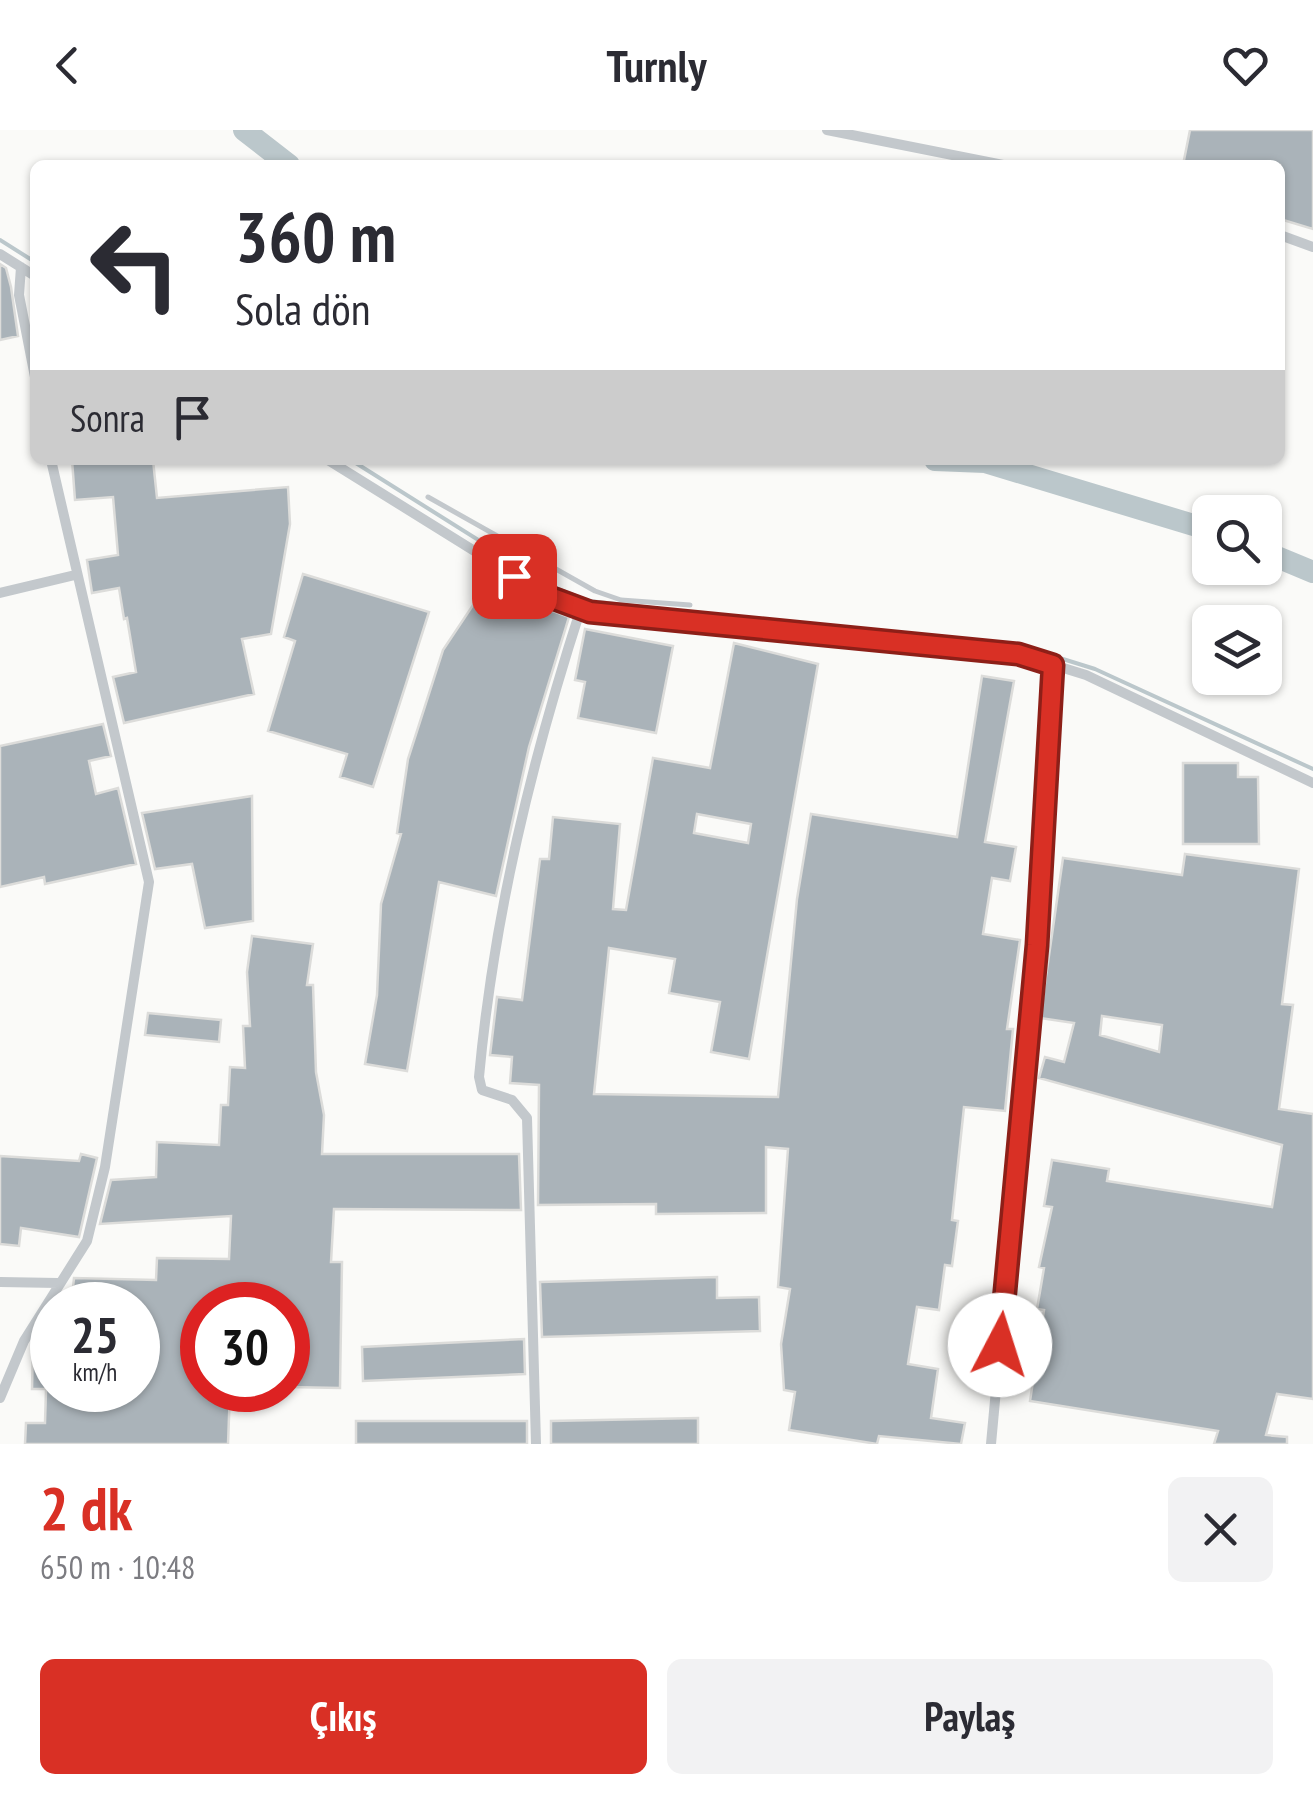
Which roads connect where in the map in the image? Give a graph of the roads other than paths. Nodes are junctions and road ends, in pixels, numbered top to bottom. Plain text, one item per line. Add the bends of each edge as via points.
1 (827, 130) edge
2 (978, 160) edge
3 (1285, 237) edge
4 (1313, 247) edge
5 (0, 254) edge
6 (21, 267) junction
7 (30, 273) edge
8 (30, 351) edge
9 (53, 465) edge
10 (336, 465) edge
11 (428, 497) dead end
12 (491, 538) junction
13 (481, 554) junction
14 (75, 575) junction
15 (0, 593) edge
16 (690, 605) dead end
17 (581, 608) junction
18 (1053, 665) junction
19 (1313, 782) edge
20 (0, 1282) edge
21 (30, 1282) edge
22 (58, 1282) edge
23 (30, 1331) edge
24 (0, 1398) edge
25 (536, 1444) edge
26 (991, 1444) edge

1 - 2 street
3 - 4 street
5 - 6 street
6 - 7 street
6 - 8 street
9 - 14 street
10 - 13 street
11 - 12 lane
12 - 13 lane
12 - 16 lane via 621,600
13 - 17 street via 547,596
14 - 15 street
14 - 22 street via 149,882 105,1167 87,1242
17 - 18 street via 1018,654
17 - 25 street via 520,810 479,1077 482,1090 512,1100 528,1118
18 - 19 street
18 - 26 street via 1037,945
20 - 21 street
23 - 24 street

